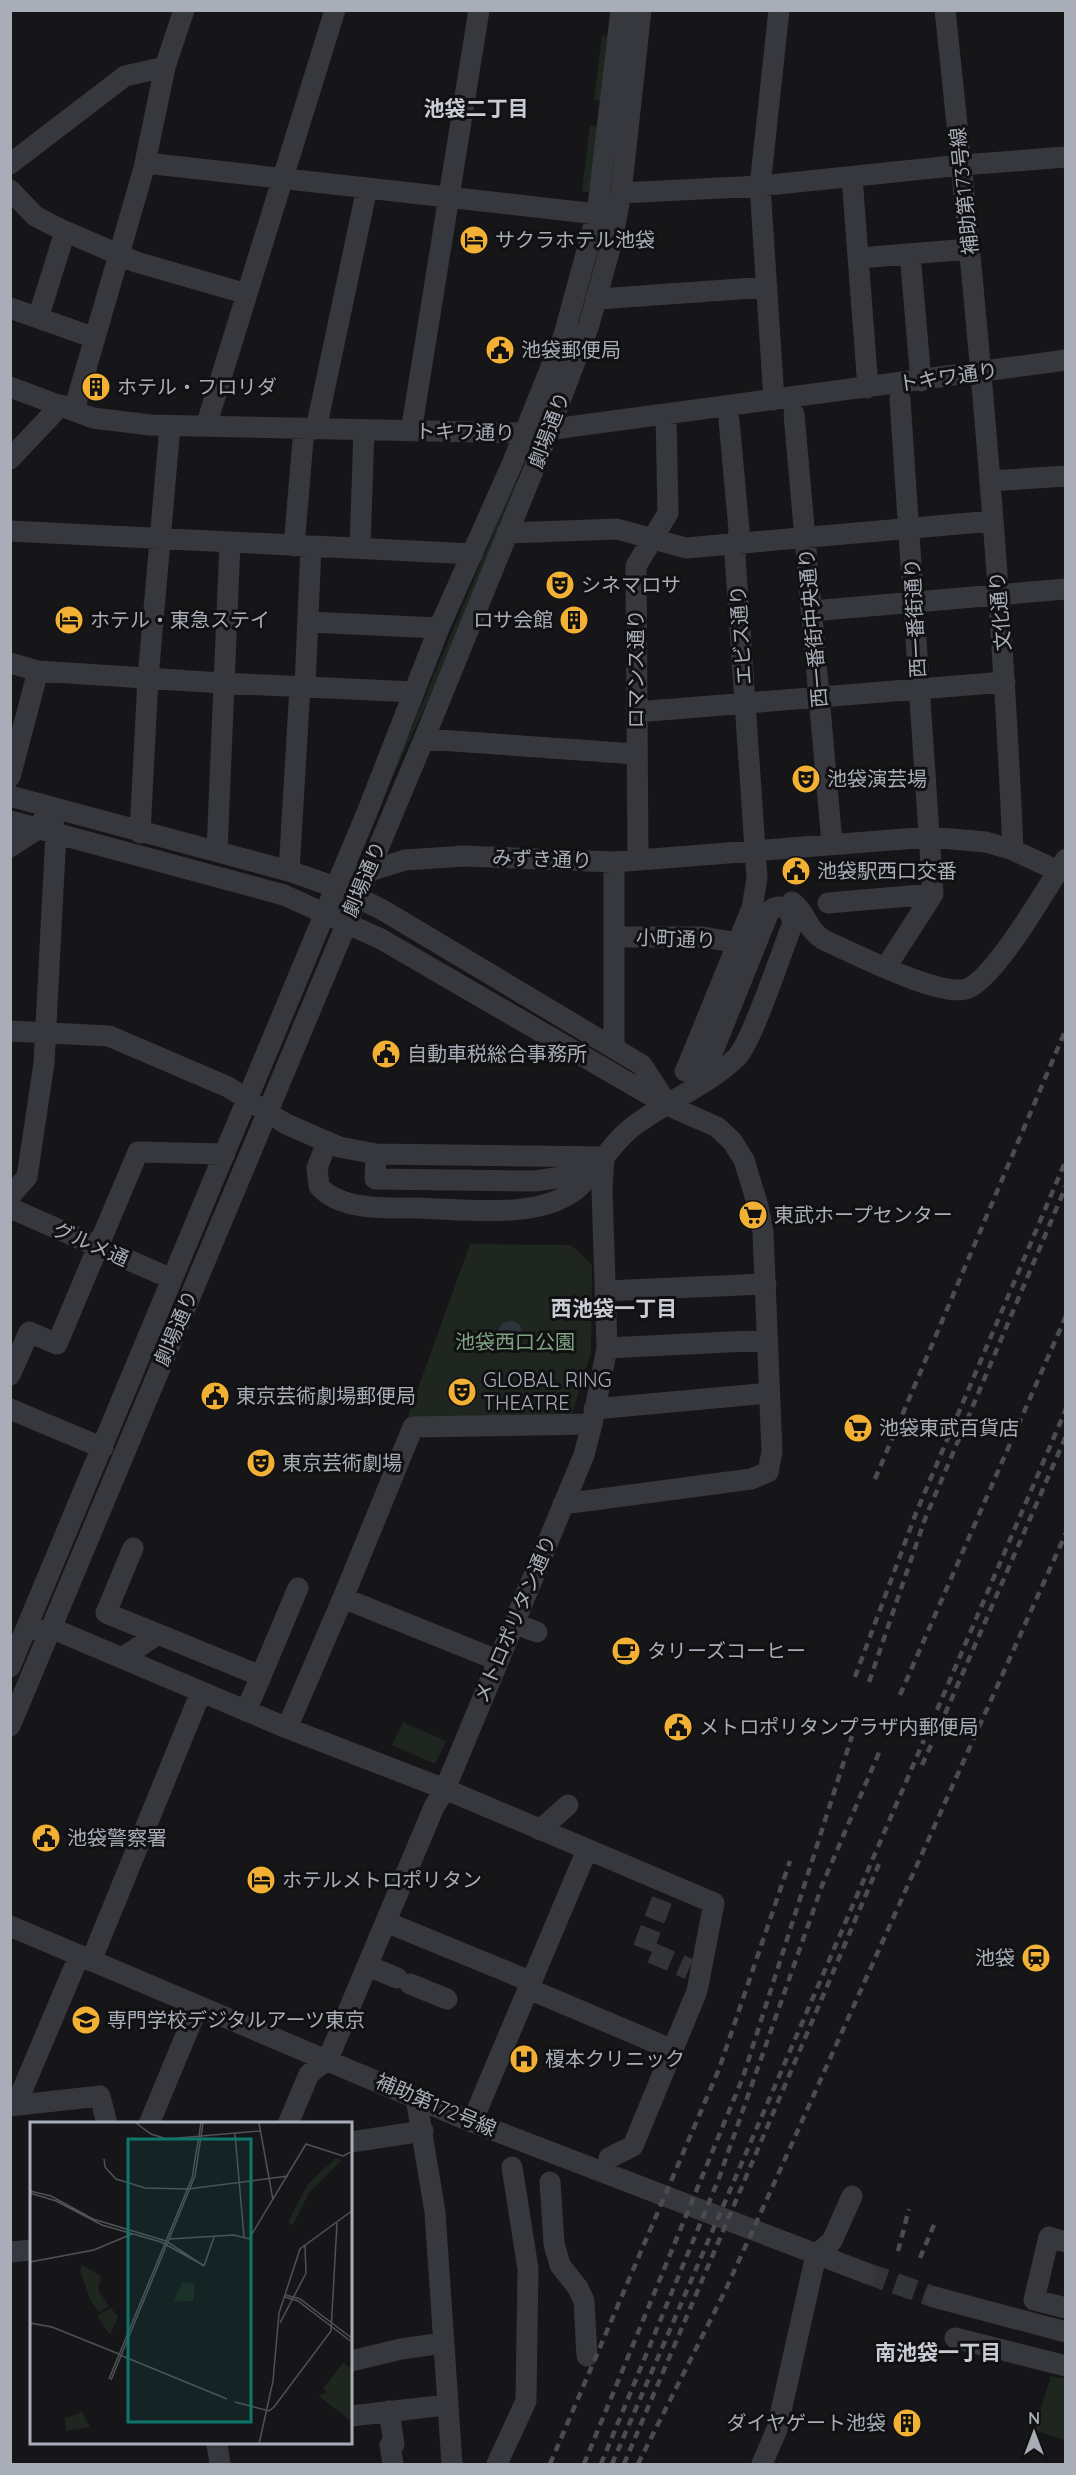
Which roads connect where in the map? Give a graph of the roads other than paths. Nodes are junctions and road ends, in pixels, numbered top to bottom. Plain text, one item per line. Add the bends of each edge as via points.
1 (184, 10) edge
2 (335, 10) edge
3 (479, 10) edge
4 (621, 10) edge
5 (641, 10) edge
6 (779, 10) edge
7 (945, 10) edge
8 (165, 67) junction
9 (1065, 157) edge
10 (146, 162) junction
11 (10, 164) edge
12 (962, 165) junction
13 (283, 177) junction
14 (852, 177) junction
15 (760, 186) junction
16 (367, 188) junction
17 (10, 190) edge
18 (621, 194) junction
19 (450, 198) junction
20 (597, 213) junction
21 (64, 231) junction
22 (970, 249) junction
23 (120, 254) junction
24 (910, 254) junction
25 (859, 258) junction
26 (767, 287) junction
27 (247, 294) junction
28 (598, 299) junction
29 (10, 308) edge
30 (38, 318) junction
31 (95, 338) junction
32 (1065, 360) edge
33 (983, 372) junction
34 (921, 381) junction
35 (10, 387) edge
36 (868, 388) junction
37 (900, 399) dead end
38 (774, 400) junction
39 (67, 408) junction
40 (666, 414) junction
41 (794, 414) dead end
42 (729, 420) dead end
43 (170, 426) junction
44 (206, 426) junction
45 (310, 429) junction
46 (364, 430) junction
47 (550, 430) junction
48 (411, 432) junction
49 (524, 433) junction
50 (10, 459) edge
51 (1065, 476) edge
52 (990, 481) junction
53 (993, 521) junction
54 (910, 528) junction
55 (10, 531) edge
56 (507, 533) junction
57 (158, 538) junction
58 (806, 538) junction
59 (653, 539) junction
60 (230, 543) junction
61 (737, 543) junction
62 (302, 546) junction
63 (360, 547) junction
64 (473, 554) junction
65 (1065, 589) edge
66 (998, 594) junction
67 (914, 603) junction
68 (812, 611) junction
69 (308, 622) junction
70 (439, 628) junction
71 (10, 663) edge
72 (38, 671) junction
73 (148, 678) junction
74 (1005, 682) junction
75 (222, 683) junction
76 (302, 687) junction
77 (919, 689) junction
78 (414, 692) junction
79 (819, 698) junction
80 (746, 704) junction
81 (637, 712) junction
82 (424, 738) junction
83 (636, 754) junction
84 (10, 777) edge
85 (10, 796) edge
86 (49, 808) junction
87 (10, 821) edge
88 (47, 831) junction
89 (140, 833) junction
90 (929, 837) junction
91 (832, 843) junction
92 (10, 848) edge
93 (754, 850) junction
94 (1013, 850) junction
95 (217, 851) junction
96 (638, 860) junction
97 (614, 862) junction
98 (1062, 865) edge
99 (368, 870) junction
100 (289, 871) junction
101 (335, 886) junction
102 (933, 894) junction
103 (357, 897) junction
104 (828, 903) dead end
105 (752, 908) junction
106 (325, 912) junction
107 (347, 922) junction
108 (614, 937) junction
109 (738, 943) junction
110 (886, 967) junction
111 (10, 1031) edge
112 (47, 1033) junction
113 (614, 1048) junction
114 (685, 1071) junction
115 (248, 1099) junction
116 (667, 1105) junction
117 (267, 1112) junction
118 (327, 1142) junction
119 (225, 1154) junction
120 (604, 1157) junction
121 (10, 1196) edge
122 (10, 1208) edge
123 (99, 1248) junction
124 (172, 1279) junction
125 (766, 1284) junction
126 (606, 1291) junction
127 (767, 1340) junction
128 (607, 1348) junction
129 (10, 1375) edge
130 (769, 1393) junction
131 (10, 1409) edge
132 (593, 1417) junction
133 (103, 1448) junction
134 (563, 1504) junction
135 (133, 1548) dead end
136 (298, 1588) dead end
137 (343, 1598) junction
138 (513, 1623) junction
139 (51, 1628) junction
140 (537, 1632) dead end
141 (158, 1634) junction
142 (17, 1635) edge
143 (122, 1658) junction
144 (497, 1660) junction
145 (10, 1667) edge
146 (261, 1676) junction
147 (201, 1692) junction
148 (246, 1711) junction
149 (10, 1726) edge
150 (287, 1728) junction
151 (445, 1790) junction
152 (568, 1805) dead end
153 (540, 1830) junction
154 (587, 1850) junction
155 (386, 1922) junction
156 (10, 1926) edge
157 (85, 1958) junction
158 (368, 1966) junction
159 (530, 1986) junction
160 (447, 1999) dead end
161 (198, 2006) junction
162 (673, 2050) junction
163 (328, 2060) junction
164 (416, 2098) junction
165 (13, 2105) edge
166 (106, 2122) edge
167 (150, 2122) edge
168 (289, 2122) edge
169 (472, 2122) junction
170 (423, 2131) junction
171 (352, 2142) edge
172 (609, 2158) dead end
173 (512, 2167) dead end
174 (550, 2182) dead end
175 (852, 2196) dead end
176 (1065, 2242) edge
177 (30, 2250) edge
178 (10, 2252) edge
179 (816, 2255) junction
180 (866, 2273) tunnel mouth
181 (934, 2297) tunnel mouth
182 (1065, 2308) edge
183 (1065, 2332) edge
184 (955, 2338) dead end
185 (443, 2343) junction
186 (587, 2356) dead end
187 (352, 2361) edge
188 (1065, 2366) edge
189 (446, 2405) junction
190 (389, 2411) junction
191 (352, 2416) edge
192 (217, 2445) edge
193 (220, 2464) edge
194 (393, 2464) edge
195 (452, 2464) edge
196 (497, 2464) edge
197 (762, 2464) edge

1 - 8 street
2 - 13 street
3 - 19 street
4 - 20 street, 劇場通り
5 - 18 street, 劇場通り
6 - 15 street
7 - 12 street, 補助第173号線
8 - 10 street
8 - 11 street via 125,76
9 - 12 street
10 - 13 street
10 - 23 street
12 - 14 street
12 - 22 street, 補助第173号線
13 - 16 street
13 - 27 street
14 - 15 street
14 - 25 street
15 - 18 street
15 - 26 street
16 - 19 street
16 - 45 street
17 - 21 street via 35,216
18 - 28 street, 劇場通り
19 - 20 street
19 - 48 street
20 - 49 street, 劇場通り via 564,335
21 - 23 street
21 - 30 street
22 - 24 street
22 - 33 street, 補助第173号線
23 - 27 street
23 - 31 street
24 - 25 street
24 - 34 street
25 - 36 street
26 - 28 street
26 - 38 street
27 - 44 street
28 - 47 street, 劇場通り
29 - 30 street
30 - 31 street
31 - 39 street
32 - 33 street, トキワ通り
33 - 34 street, トキワ通り
33 - 52 street, 文化通り
34 - 36 street, トキワ通り
35 - 39 street, トキワ通り
36 - 38 street, トキワ通り
37 - 54 street, 西一番街通り
38 - 40 street, トキワ通り
39 - 43 street, トキワ通り via 93,417
39 - 50 street
40 - 47 street, トキワ通り
40 - 59 street, ロマンス通り via 668,513
41 - 58 street, 西一番街中央通り
42 - 61 street, エビス通り via 740,530
43 - 44 street, トキワ通り
43 - 57 street
44 - 45 street, トキワ通り
45 - 46 street, トキワ通り
45 - 62 street
46 - 48 street, トキワ通り
46 - 63 street
47 - 49 street, トキワ通り
47 - 56 street, 劇場通り
48 - 49 street, トキワ通り
49 - 64 street, 劇場通り
51 - 52 street
52 - 53 street, 文化通り
53 - 54 street
53 - 66 street, 文化通り
54 - 58 street
54 - 67 street, 西一番街通り
55 - 57 street
56 - 59 street via 617,529
56 - 82 street, 劇場通り
57 - 60 street
57 - 73 street
58 - 61 street
58 - 68 street, 西一番街中央通り
59 - 61 street via 686,548
59 - 81 street, ロマンス通り via 636,566
60 - 62 street
60 - 75 street
61 - 80 street, エビス通り
62 - 63 street
62 - 69 street
63 - 64 street
64 - 70 street, 劇場通り
65 - 66 street
66 - 67 street
66 - 74 street, 文化通り
67 - 68 street
67 - 77 street, 西一番街通り
68 - 79 street, 西一番街中央通り
69 - 70 street
69 - 76 street
70 - 78 street, 劇場通り
71 - 72 street
72 - 73 street
72 - 84 street
73 - 75 street
73 - 89 street
74 - 77 street
74 - 94 street, 文化通り
75 - 76 street
75 - 95 street
76 - 78 street
76 - 100 street
77 - 79 street
77 - 90 street, 西一番街通り
78 - 101 street, 劇場通り
79 - 80 street
79 - 91 street, 西一番街中央通り
80 - 81 street
80 - 93 street, エビス通り
81 - 83 street, ロマンス通り
82 - 83 street
82 - 99 street, 劇場通り
83 - 96 street, ロマンス通り
85 - 86 street
86 - 88 street
86 - 89 street
87 - 88 street
88 - 92 street
88 - 106 street via 284,895
88 - 112 street
89 - 95 street
90 - 91 street, みずき通り
90 - 94 street, みずき通り via 968,838
90 - 102 street, 西一番街通り
91 - 93 street, みずき通り
93 - 96 street, みずき通り
93 - 105 street via 757,878
94 - 98 street, みずき通り
95 - 100 street
96 - 97 street, みずき通り
97 - 99 street, みずき通り via 464,856 407,860
97 - 108 street, 小町通り
98 - 110 street via 977,985 965,990 939,989
99 - 101 street, みずき通り
99 - 103 street, 劇場通り
100 - 101 street
101 - 103 street
101 - 106 street, 劇場通り
102 - 104 street
102 - 110 street
103 - 107 street, 劇場通り
103 - 113 street
105 - 109 street
105 - 110 street via 767,898 788,899 800,908 818,936
106 - 107 street
106 - 115 street, 劇場通り
107 - 116 street
107 - 117 street, 劇場通り
108 - 109 street, 小町通り via 703,937
108 - 113 street, 小町通り
109 - 114 street
111 - 112 street
112 - 115 street via 109,1036
112 - 121 street via 27,1178
113 - 116 street via 646,1070
114 - 116 street
114 - 116 street via 713,1051 768,914 775,908 785,908 792,914 793,923 743,1049 704,1083
115 - 117 street
115 - 119 street, 劇場通り
116 - 120 street via 634,1126
116 - 125 street via 717,1127 739,1149 761,1218
117 - 118 street
117 - 139 street, 劇場通り
118 - 120 street via 376,1154
118 - 120 street via 317,1168 319,1186 337,1199 382,1208 535,1207 579,1187
119 - 123 street via 138,1152
119 - 124 street, 劇場通り
120 - 126 street, メトロポリタン通り
122 - 123 street, グルメ通
123 - 124 street, グルメ通
123 - 129 street via 57,1344 29,1332
124 - 133 street, 劇場通り
125 - 126 street
125 - 127 street
126 - 128 street, メトロポリタン通り
127 - 128 street
127 - 130 street
128 - 132 street, メトロポリタン通り
130 - 132 street
130 - 134 street via 761,1430 771,1462 768,1472
131 - 133 street
132 - 134 street, メトロポリタン通り via 584,1455
132 - 137 street via 413,1427
133 - 142 street, 劇場通り
134 - 138 street, メトロポリタン通り via 537,1546
135 - 141 street via 106,1613
136 - 146 street
137 - 144 street
137 - 150 street
138 - 140 street
138 - 144 street, メトロポリタン通り
139 - 142 street
139 - 143 street
139 - 149 street, 劇場通り
141 - 143 street
141 - 146 street
142 - 145 street, 劇場通り
143 - 147 street
144 - 151 street, メトロポリタン通り
146 - 148 street
147 - 148 street
147 - 157 street
148 - 150 street
150 - 151 street
151 - 153 street
151 - 155 street, メトロポリタン通り via 434,1807
152 - 153 street
153 - 154 street
154 - 159 street
154 - 162 street via 666,1892 714,1903 695,1971 697,1991
155 - 158 street, メトロポリタン通り
155 - 159 street
156 - 157 street, 補助第172号線
157 - 161 street, 補助第172号線
157 - 165 street
158 - 160 street
158 - 163 street, メトロポリタン通り
159 - 162 street
159 - 169 street
161 - 163 street, 補助第172号線
161 - 167 street
162 - 172 street via 633,2146
163 - 164 street, 補助第172号線
163 - 168 street via 309,2074
164 - 169 street, 補助第172号線
164 - 170 street
165 - 166 street via 100,2096
169 - 179 street, 補助第172号線
170 - 171 street
170 - 185 street via 435,2212
173 - 196 street via 528,2269 526,2401
174 - 186 street via 554,2244 560,2265 584,2301
175 - 179 street via 832,2241
176 - 182 street via 1049,2238 1034,2300
177 - 178 street
179 - 180 street, 補助第172号線
179 - 197 street via 777,2429
181 - 183 street
184 - 188 street
185 - 187 street
185 - 189 street
189 - 190 street
189 - 195 street
190 - 191 street
190 - 194 street
192 - 193 street

